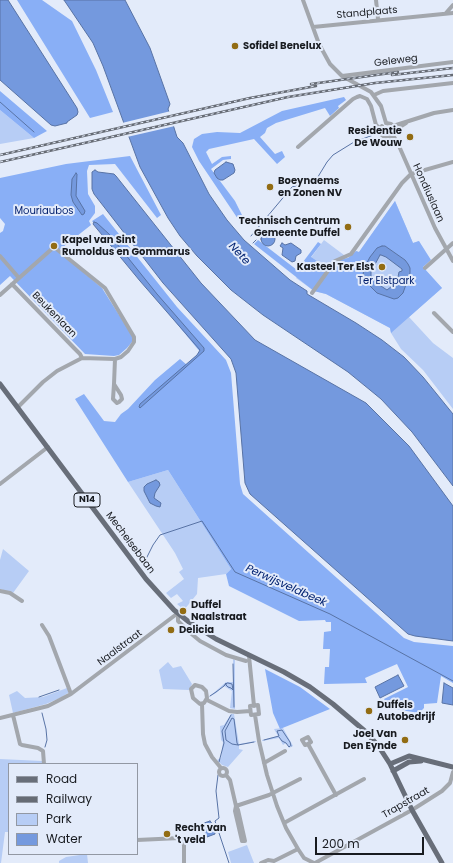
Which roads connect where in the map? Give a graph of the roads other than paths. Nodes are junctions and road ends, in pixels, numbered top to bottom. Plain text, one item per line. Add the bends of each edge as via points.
1 (304, 0) edge
2 (376, 0) edge
3 (453, 5) edge
4 (446, 13) junction
5 (453, 13) edge
6 (378, 19) junction
7 (313, 27) junction
8 (453, 62) edge
9 (342, 76) junction
10 (453, 83) edge
11 (374, 95) junction
12 (453, 110) edge
13 (386, 123) junction
14 (380, 128) junction
15 (394, 128) junction
16 (391, 136) junction
17 (298, 147) dead end
18 (453, 162) edge
19 (411, 174) junction
20 (453, 243) edge
21 (446, 249) junction
22 (0, 256) edge
23 (453, 261) edge
24 (425, 268) dead end
25 (19, 278) junction
26 (12, 284) junction
27 (312, 293) dead end
28 (0, 295) edge
29 (434, 313) dead end
30 (453, 332) edge
31 (80, 354) junction
32 (82, 358) junction
33 (88, 358) junction
34 (115, 359) junction
35 (0, 384) edge
36 (114, 384) dead end
37 (18, 407) junction
38 (48, 447) junction
39 (0, 484) edge
40 (0, 591) edge
41 (22, 601) dead end
42 (178, 613) junction
43 (42, 625) dead end
44 (212, 637) junction
45 (207, 645) junction
46 (250, 656) junction
47 (246, 661) dead end
48 (71, 694) junction
49 (207, 700) junction
50 (202, 704) junction
51 (254, 706) junction
52 (250, 711) junction
53 (255, 714) junction
54 (13, 715) junction
55 (0, 718) edge
56 (308, 744) dead end
57 (285, 751) dead end
58 (426, 761) junction
59 (44, 763) edge
60 (264, 763) junction
61 (390, 764) junction
62 (453, 767) edge
63 (394, 771) junction
64 (453, 772) edge
65 (300, 779) dead end
66 (364, 779) dead end
67 (273, 794) junction
68 (336, 795) junction
69 (236, 806) junction
70 (412, 810) junction
71 (284, 823) junction
72 (138, 840) edge
73 (298, 849) junction
74 (184, 863) edge
75 (261, 863) edge
76 (315, 863) edge
77 (442, 863) edge

1 - 7 street
2 - 6 street
3 - 4 street
4 - 5 street, Standplaats
4 - 6 street, Standplaats
6 - 7 street, Standplaats
7 - 9 street via 324,53
8 - 9 street, Geleweg
9 - 11 street via 368,89
10 - 11 street via 383,91
11 - 13 street via 381,106
12 - 15 street via 434,113
13 - 14 street
13 - 15 street
14 - 16 street, Hondiuslaan via 383,136
14 - 17 street via 376,125 367,99 360,96 353,99
15 - 16 street
16 - 19 street, Hondiuslaan via 402,152
18 - 19 street
19 - 21 street, Hondiuslaan
19 - 27 street via 351,254 335,261
20 - 21 street
21 - 23 street, Hondiuslaan
21 - 24 street
22 - 25 street
25 - 26 street
25 - 34 street via 54,246 105,288 134,337 128,351
26 - 28 street
26 - 31 street, Beukenlaan
29 - 30 street
31 - 32 street, Beukenlaan
31 - 33 street
32 - 33 street
32 - 37 street via 57,371
33 - 34 street
34 - 36 street
35 - 37 main road, Mechelsebaan / N14
37 - 38 main road, Mechelsebaan / N14
38 - 39 street
38 - 42 main road, Mechelsebaan / N14 via 146,579
40 - 41 street via 10,593
42 - 44 main road, Mechelsebaan / N14
42 - 45 street, Mechelsebaan via 178,621 182,626
42 - 48 street, Naalstraat
43 - 48 street via 49,636
44 - 45 street
44 - 46 main road, Mechelsebaan / N14
45 - 47 street, Mechelsebaan via 226,655
46 - 51 street
46 - 61 main road, Mechelsebaan / N14 via 284,672 322,695 366,732
48 - 54 street, Naalstraat via 48,706
49 - 50 street
49 - 50 street via 207,694 202,687 193,686 193,698
49 - 52 street via 229,711
50 - 69 street via 205,744 221,768 220,774 226,775 230,780
51 - 52 street via 250,706
51 - 53 street via 258,705 259,714
52 - 53 street via 251,715
53 - 60 street
54 - 55 street, Naalstraat
54 - 59 street via 20,744 43,751
56 - 68 street
57 - 60 street
58 - 61 main road via 409,756
58 - 62 main road
58 - 63 main road via 413,761
60 - 67 street
61 - 63 main road, Mechelsebaan / N14
63 - 70 main road, Mechelsebaan
64 - 70 street, Trapstraat via 450,783 442,791
65 - 67 street
66 - 68 street
67 - 69 street
67 - 71 street
68 - 71 street
69 - 69 street via 242,841 245,841 238,810
70 - 76 street, Trapstraat
70 - 77 main road, Mechelsebaan
71 - 73 street
72 - 74 street via 176,837 181,839
73 - 75 street via 274,861
73 - 76 street via 304,858

